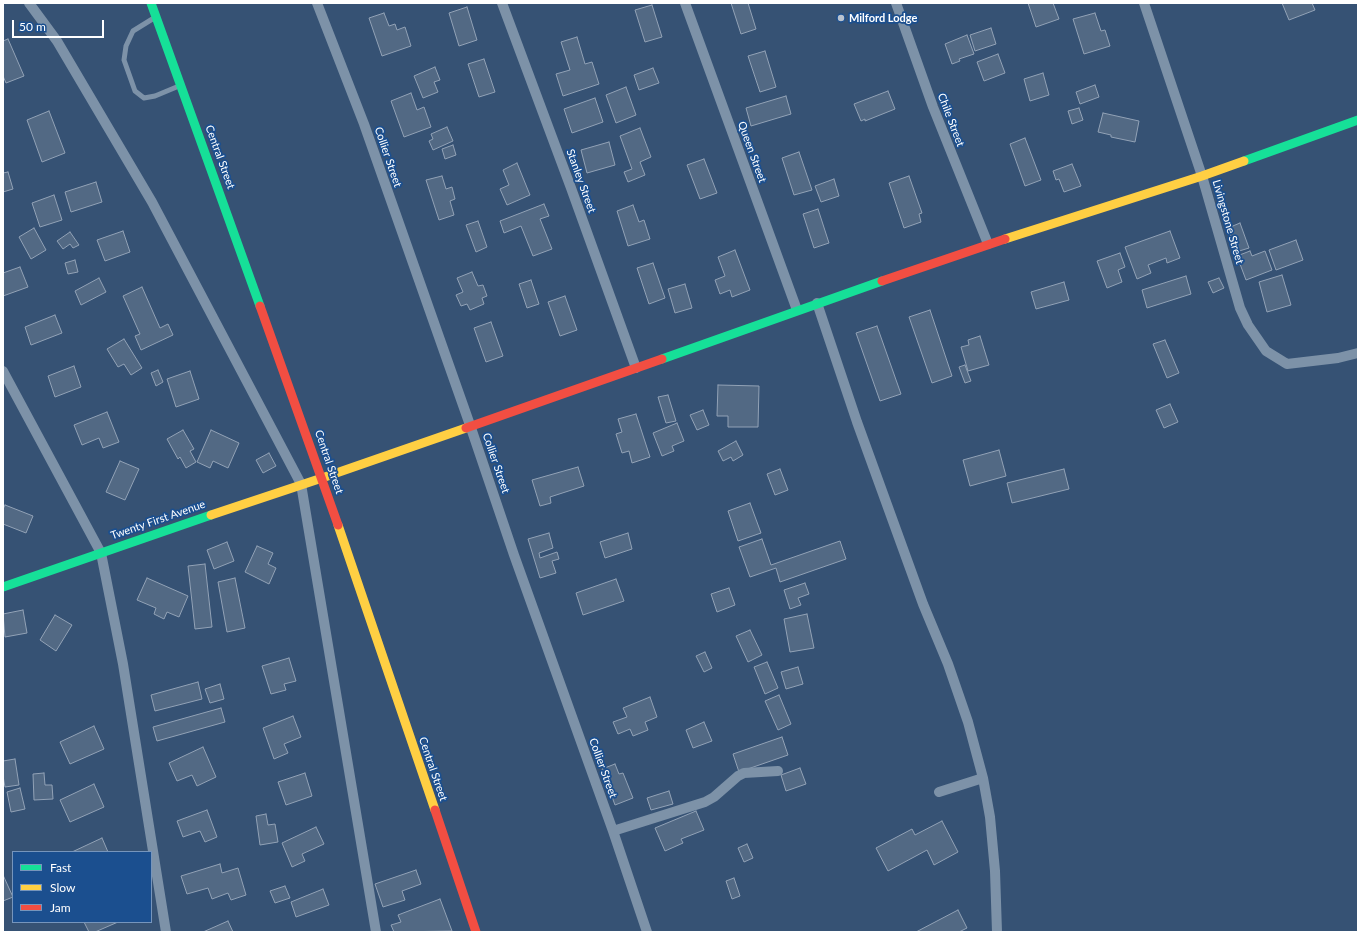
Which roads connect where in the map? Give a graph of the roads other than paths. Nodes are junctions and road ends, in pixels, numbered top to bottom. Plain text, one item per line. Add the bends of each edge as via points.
1 (29, 3) edge
2 (151, 3) edge
3 (317, 3) edge
4 (502, 3) edge
5 (685, 3) edge
6 (896, 3) edge
7 (1144, 3) edge
8 (157, 16) junction
9 (181, 85) junction
10 (1358, 120) edge
11 (1202, 176) junction
12 (988, 244) junction
13 (817, 303) junction
14 (797, 310) junction
15 (1358, 353) edge
16 (636, 368) junction
17 (3, 371) edge
18 (470, 425) junction
19 (322, 478) junction
20 (301, 484) junction
21 (101, 552) junction
22 (3, 587) edge
23 (778, 771) dead end
24 (983, 778) junction
25 (939, 792) dead end
26 (613, 831) junction
27 (166, 932) edge
28 (376, 932) edge
29 (476, 932) edge
30 (647, 932) edge
31 (997, 932) edge

1 - 20 street via 57,41 152,202
2 - 8 street, Central Street
3 - 18 street, Collier Street via 364,124
4 - 16 street, Stanley Street
5 - 14 street, Queen Street
6 - 12 street, Chile Street via 933,107
7 - 11 street, Livingstone Street
8 - 9 street, Central Street
8 - 9 lane via 133,31 126,46 124,60 135,91 144,98
9 - 19 street, Central Street
10 - 11 street, Twenty First Avenue
11 - 12 street, Twenty First Avenue
11 - 15 street, Livingstone Street via 1240,308 1266,351 1287,364
12 - 13 street, Twenty First Avenue
13 - 14 street, Twenty First Avenue
13 - 24 street via 857,422 948,664 968,722
14 - 16 street, Twenty First Avenue
16 - 18 street, Twenty First Avenue
17 - 21 street
18 - 19 street, Twenty First Avenue
18 - 26 street, Collier Street
19 - 20 street, Twenty First Avenue
19 - 29 street, Central Street
20 - 21 street, Twenty First Avenue
20 - 28 street
21 - 22 street, Twenty First Avenue
21 - 27 street via 123,664
23 - 26 street via 744,773 705,802
24 - 25 street
24 - 31 street via 996,871
26 - 30 street, Collier Street

